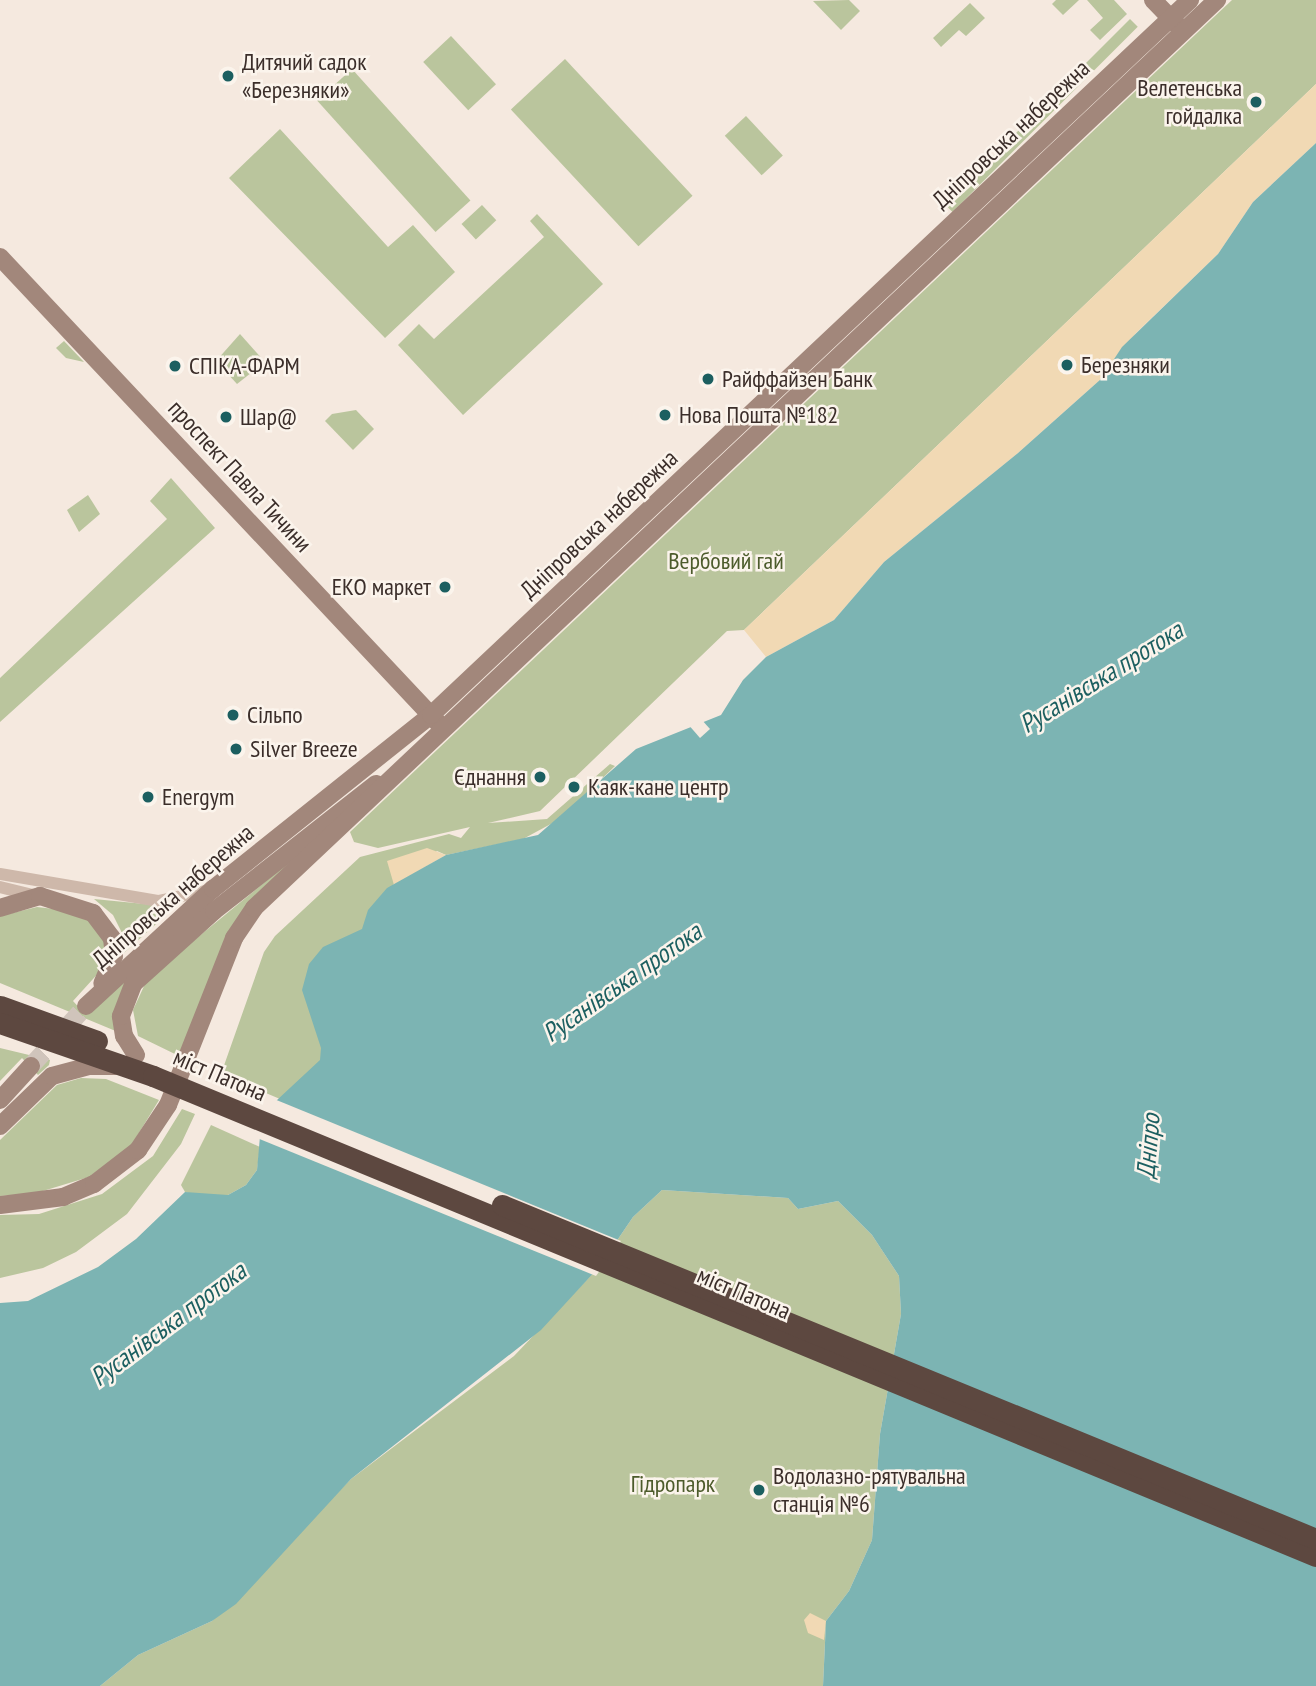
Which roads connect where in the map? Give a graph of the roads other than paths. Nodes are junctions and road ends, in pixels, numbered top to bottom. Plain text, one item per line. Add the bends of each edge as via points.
1 (1153, 0) edge
2 (1190, 0) edge
3 (1217, 0) edge
4 (1171, 18) junction
5 (1184, 32) junction
6 (0, 257) edge
7 (431, 715) junction
8 (444, 729) junction
9 (408, 763) junction
10 (0, 874) edge
11 (0, 887) edge
12 (212, 889) junction
13 (40, 896) junction
14 (0, 908) edge
15 (99, 992) junction
16 (0, 997) edge
17 (0, 1006) edge
18 (86, 1006) tunnel mouth
19 (27, 1015) junction
20 (0, 1023) edge
21 (142, 1065) junction
22 (31, 1066) tunnel mouth
23 (2, 1098) edge
24 (0, 1126) edge
25 (0, 1205) edge
26 (1316, 1539) edge
27 (1316, 1556) edge

1 - 4 main road
2 - 4 main road, Дніпровська набережна
3 - 5 main road, Дніпровська набережна
4 - 5 main road
4 - 7 main road, Дніпровська набережна
5 - 8 main road, Дніпровська набережна
6 - 7 main road, проспект Павла Тичини
7 - 8 main road, проспект Павла Тичини
7 - 12 main road, Дніпровська набережна
8 - 9 main road, Дніпровська набережна
9 - 21 main road, Дніпровська набережна via 339,809 145,971 125,997 121,1016 124,1036
9 - 25 main road, Дніпровська набережна via 243,921 168,1105 138,1150 94,1184 63,1197
10 - 12 street via 158,901 189,898
11 - 13 street
12 - 15 main road, Дніпровська набережна
13 - 14 main road
13 - 15 main road via 93,912 104,923 114,956
15 - 18 main road, Дніпровська набережна
16 - 19 main road
17 - 19 highway
19 - 21 highway
20 - 21 highway
21 - 24 main road via 89,1066 52,1076
21 - 26 highway, міст Патона, bridge
21 - 27 highway, міст Патона, bridge
22 - 23 main road

